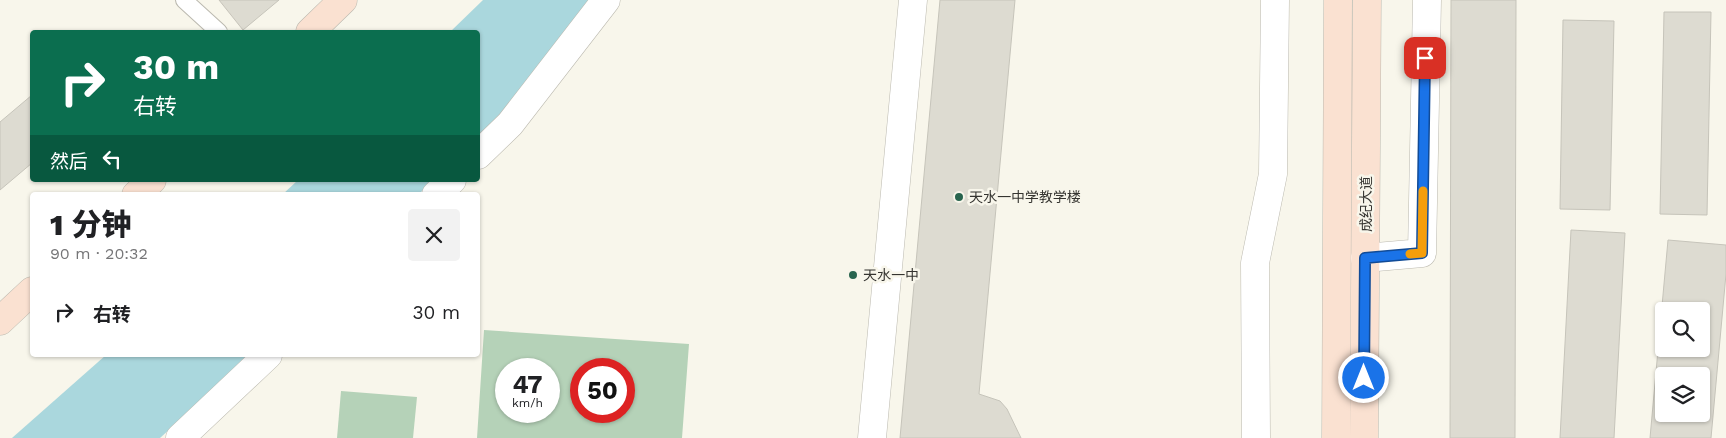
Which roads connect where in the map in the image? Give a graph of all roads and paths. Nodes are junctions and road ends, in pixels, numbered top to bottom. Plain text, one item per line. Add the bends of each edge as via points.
1 (184, 0) edge
2 (343, 0) edge
3 (606, 0) edge
4 (913, 0) edge
5 (1275, 0) edge
6 (1338, 0) edge
7 (1367, 0) edge
8 (1426, 0) edge
9 (217, 30) edge
10 (312, 30) edge
11 (480, 153) edge
12 (150, 182) edge
13 (450, 182) edge
14 (139, 192) edge
15 (439, 192) edge
16 (1365, 258) junction
17 (30, 293) edge
18 (0, 320) edge
19 (266, 357) edge
20 (180, 438) edge
21 (872, 438) edge
22 (1256, 438) edge
23 (1336, 438) edge
24 (1364, 438) edge

1 - 9 lane
2 - 10 main road
3 - 11 street via 510,124
4 - 21 street
5 - 22 street via 1272,174 1255,263
6 - 23 main road, 成纪大道
7 - 16 main road, 成纪大道
8 - 16 street via 1422,253
12 - 14 main road
13 - 15 street
16 - 24 main road, 成纪大道
17 - 18 main road
19 - 20 street

